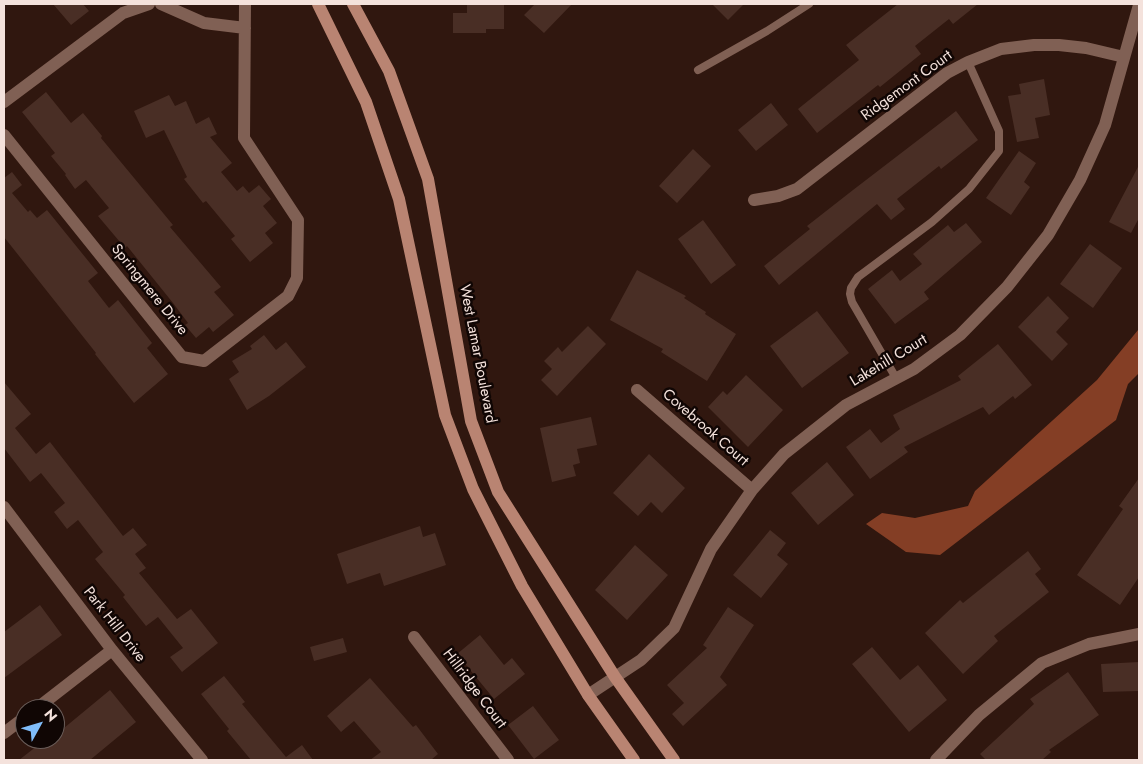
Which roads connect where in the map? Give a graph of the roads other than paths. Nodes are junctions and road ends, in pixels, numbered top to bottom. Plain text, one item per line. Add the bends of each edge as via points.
1 (149, 4) edge
2 (161, 4) edge
3 (245, 4) edge
4 (318, 4) edge
5 (353, 4) edge
6 (808, 4) edge
7 (1139, 5) edge
8 (245, 28) junction
9 (1124, 58) junction
10 (968, 62) junction
11 (698, 70) dead end
12 (4, 102) edge
13 (4, 135) edge
14 (754, 200) dead end
15 (896, 378) junction
16 (637, 390) dead end
17 (752, 490) junction
18 (4, 507) edge
19 (1139, 634) edge
20 (414, 637) dead end
21 (112, 650) junction
22 (615, 677) junction
23 (588, 695) junction
24 (49, 699) edge
25 (15, 725) edge
26 (4, 733) edge
27 (202, 760) edge
28 (508, 760) edge
29 (634, 760) edge
30 (674, 760) edge
31 (937, 760) edge

1 - 12 street via 123,13
2 - 8 street via 204,24
3 - 8 street, Springmere Drive
4 - 23 main road via 366,102 399,199 445,415 473,489 522,586
5 - 22 main road, West Lamar Boulevard via 389,71 428,179 471,421 498,492
6 - 11 lane
7 - 9 street, Lakehill Court
8 - 13 street, Springmere Drive via 244,138 298,220 297,278 288,296 204,361 182,357
9 - 10 street, Ridgemont Court via 1086,48 1034,45 1001,49
9 - 15 street, Lakehill Court via 1105,125 1080,180 1048,235 1007,287 960,335
10 - 14 street, Ridgemont Court via 948,73 797,189
10 - 15 lane via 1000,131 999,151 969,189 932,222 858,276 850,294
15 - 17 street, Lakehill Court via 846,405 784,454
16 - 17 street, Covebrook Court
17 - 22 street, Lakehill Court via 711,549 674,628 641,660
18 - 21 street, Park Hill Drive
19 - 31 street via 1090,644 1042,663 979,715
20 - 28 street, Hillridge Court
21 - 24 street
21 - 27 street, Park Hill Drive
22 - 23 street, Lakehill Court
22 - 30 main road, West Lamar Boulevard
23 - 29 main road
25 - 26 street

